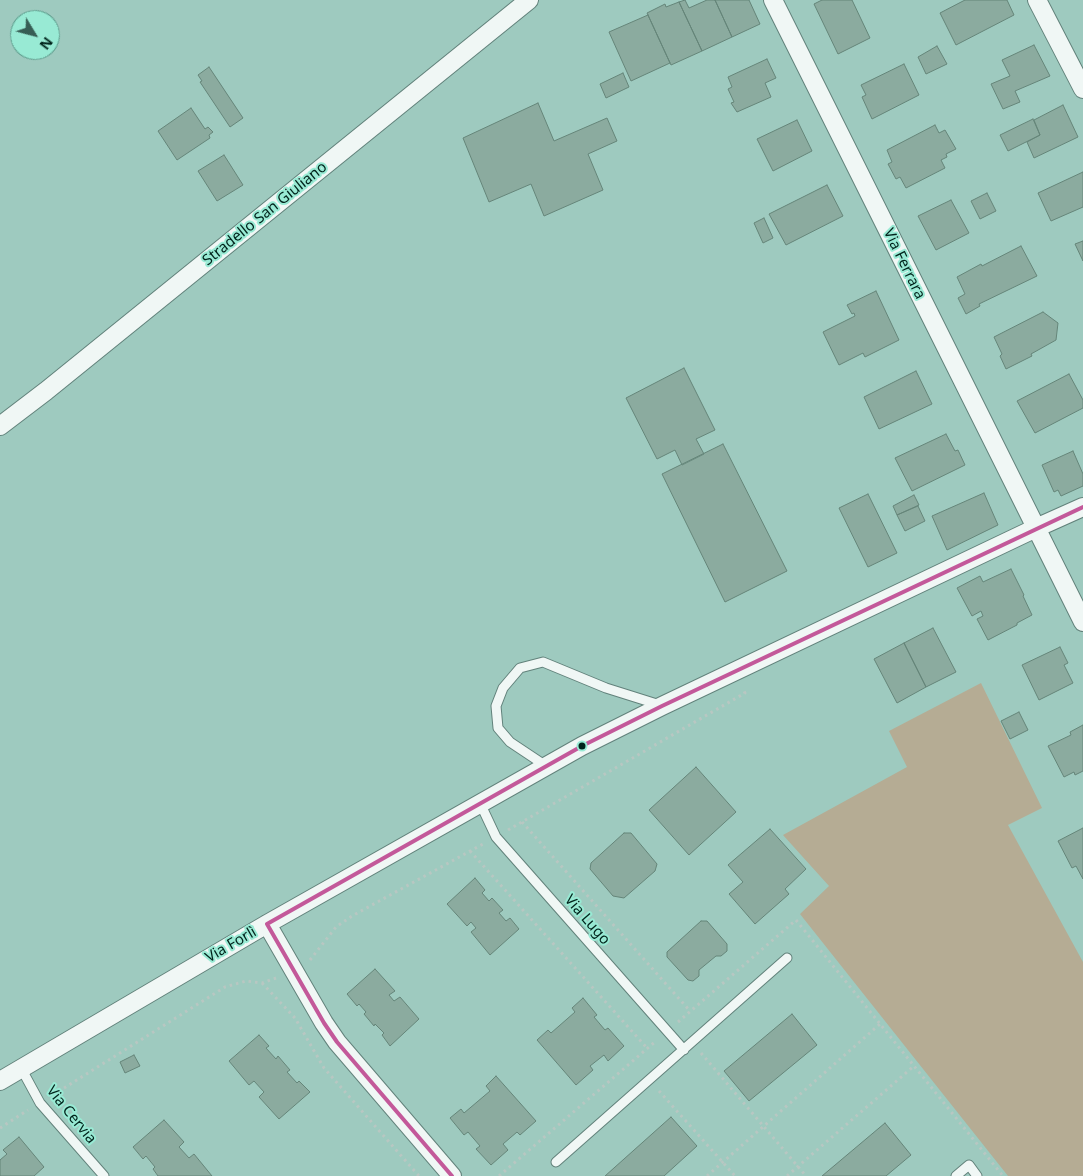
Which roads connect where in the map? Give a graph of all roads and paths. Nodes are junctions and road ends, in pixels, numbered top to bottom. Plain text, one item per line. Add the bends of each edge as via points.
1 (529, 0) edge
2 (773, 0) edge
3 (1038, 0) edge
4 (1083, 89) edge
5 (0, 426) edge
6 (1083, 507) edge
7 (1036, 528) junction
8 (1083, 622) edge
9 (734, 673) junction
10 (662, 706) junction
11 (546, 766) junction
12 (480, 803) junction
13 (522, 822) junction
14 (496, 837) junction
15 (470, 851) junction
16 (267, 924) junction
17 (787, 958) dead end
18 (294, 972) junction
19 (262, 983) junction
20 (690, 1011) junction
21 (880, 1024) junction
22 (667, 1031) junction
23 (692, 1043) junction
24 (647, 1049) junction
25 (684, 1050) junction
26 (914, 1066) junction
27 (21, 1068) junction
28 (649, 1080) junction
29 (0, 1082) edge
30 (40, 1103) junction
31 (764, 1126) junction
32 (0, 1128) edge
33 (556, 1162) dead end
34 (723, 1162) junction
35 (798, 1166) junction
36 (104, 1176) edge
37 (419, 1176) edge
38 (452, 1176) edge
39 (499, 1176) edge
40 (707, 1176) edge
41 (735, 1176) edge
42 (787, 1176) edge
43 (806, 1176) edge
44 (956, 1176) edge
45 (977, 1176) edge
46 (1004, 1176) edge

1 - 5 street, Stradello San Giuliano
2 - 7 street, Via Ferrara
3 - 4 street
6 - 7 street, Via Forlì
7 - 8 street, Via Ferrara
7 - 9 street, Via Forlì
9 - 10 street, Via Forlì
9 - 13 path via 746,693
10 - 11 street, Via Forlì
10 - 11 lane via 606,688 543,662 520,668 503,688 496,706 498,728 510,742
11 - 12 street, Via Forlì
12 - 14 lane, Via Lugo
12 - 16 street, Via Forlì
13 - 14 path
13 - 20 path
14 - 15 path
14 - 22 lane, Via Lugo
15 - 18 path via 352,916 336,927 307,963
15 - 24 path
16 - 18 street
16 - 27 street, Via Forlì
17 - 23 lane
18 - 19 path
18 - 38 street via 337,1042
19 - 30 path via 246,981 225,987
19 - 37 path via 294,1018 324,1068
20 - 21 path via 796,920
20 - 22 path
21 - 26 path
21 - 31 path
22 - 24 path
22 - 25 lane, Via Lugo
23 - 25 lane
23 - 31 path
24 - 39 path
25 - 28 lane
26 - 35 path
26 - 46 path
27 - 29 street, Via Forlì
27 - 30 lane, Via Cervia
28 - 33 lane
28 - 34 path
30 - 32 path
30 - 36 lane, Via Cervia
31 - 34 path
31 - 35 path
34 - 40 path
34 - 41 path
35 - 42 path
35 - 43 path
44 - 45 lane via 969,1165

